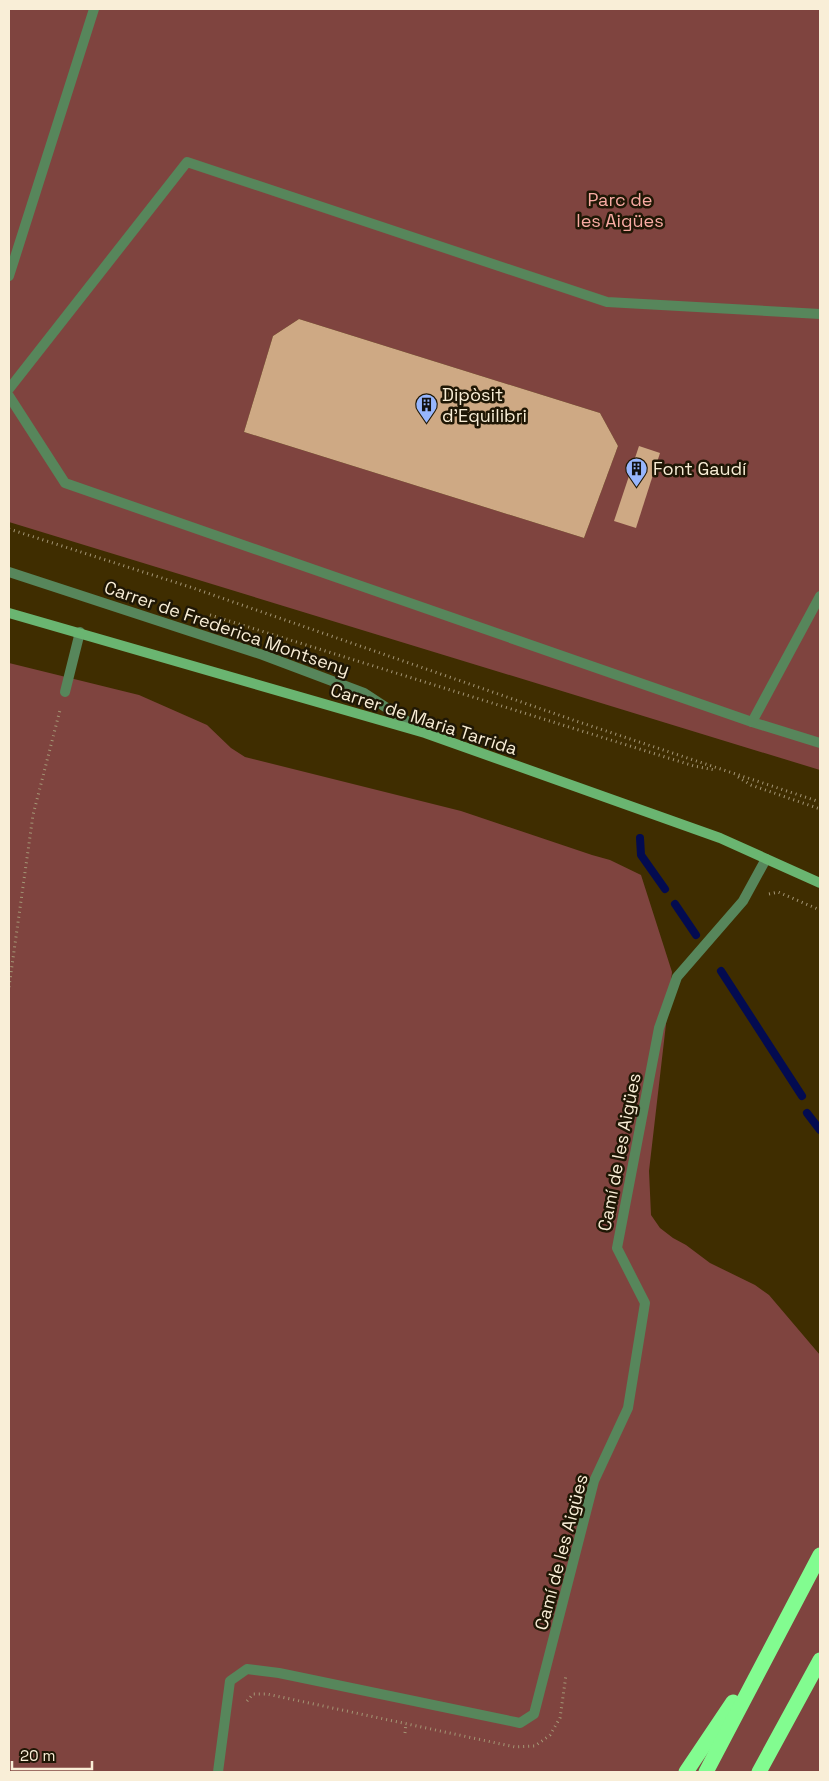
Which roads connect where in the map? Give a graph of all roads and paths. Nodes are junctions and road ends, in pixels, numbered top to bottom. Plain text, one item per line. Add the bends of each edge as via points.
1 (94, 9) edge
2 (9, 276) edge
3 (820, 314) edge
4 (9, 389) edge
5 (9, 396) edge
6 (9, 529) edge
7 (9, 572) edge
8 (820, 596) edge
9 (9, 613) edge
10 (206, 614) dead end
11 (80, 632) junction
12 (65, 692) joint
13 (752, 722) junction
14 (425, 733) junction
15 (820, 743) edge
16 (730, 773) junction
17 (820, 802) edge
18 (820, 809) edge
19 (766, 859) junction
20 (820, 884) edge
21 (764, 894) dead end
22 (820, 910) edge
23 (9, 987) edge
24 (820, 1555) edge
25 (778, 1634) junction
26 (820, 1660) edge
27 (567, 1670) dead end
28 (244, 1706) dead end
29 (218, 1772) edge
30 (686, 1772) edge
31 (706, 1772) edge
32 (759, 1772) edge

1 - 2 street
3 - 4 street via 607,302 188,162
5 - 13 street via 65,483
6 - 16 path
7 - 14 street, Carrer de Frederica Montseny via 263,655 364,693
8 - 13 street
9 - 11 main road, Carrer de Maria Tarrida
10 - 16 path via 694,766
11 - 12 street
11 - 14 main road, Carrer de Maria Tarrida
12 - 23 path via 33,815
13 - 15 street
14 - 19 main road, Carrer de Maria Tarrida via 720,838
16 - 17 path
16 - 18 path via 751,785
19 - 20 main road, Carrer de Maria Tarrida
19 - 29 street, Camí de les Aigües via 743,900 677,978 659,1028 617,1248 645,1303 628,1408 594,1481 534,1714 520,1724 247,1669 230,1681
21 - 22 path via 778,892
24 - 25 highway
25 - 30 highway
25 - 31 highway
26 - 32 highway
27 - 28 path via 560,1718 550,1735 536,1746 515,1747 267,1694 253,1694

